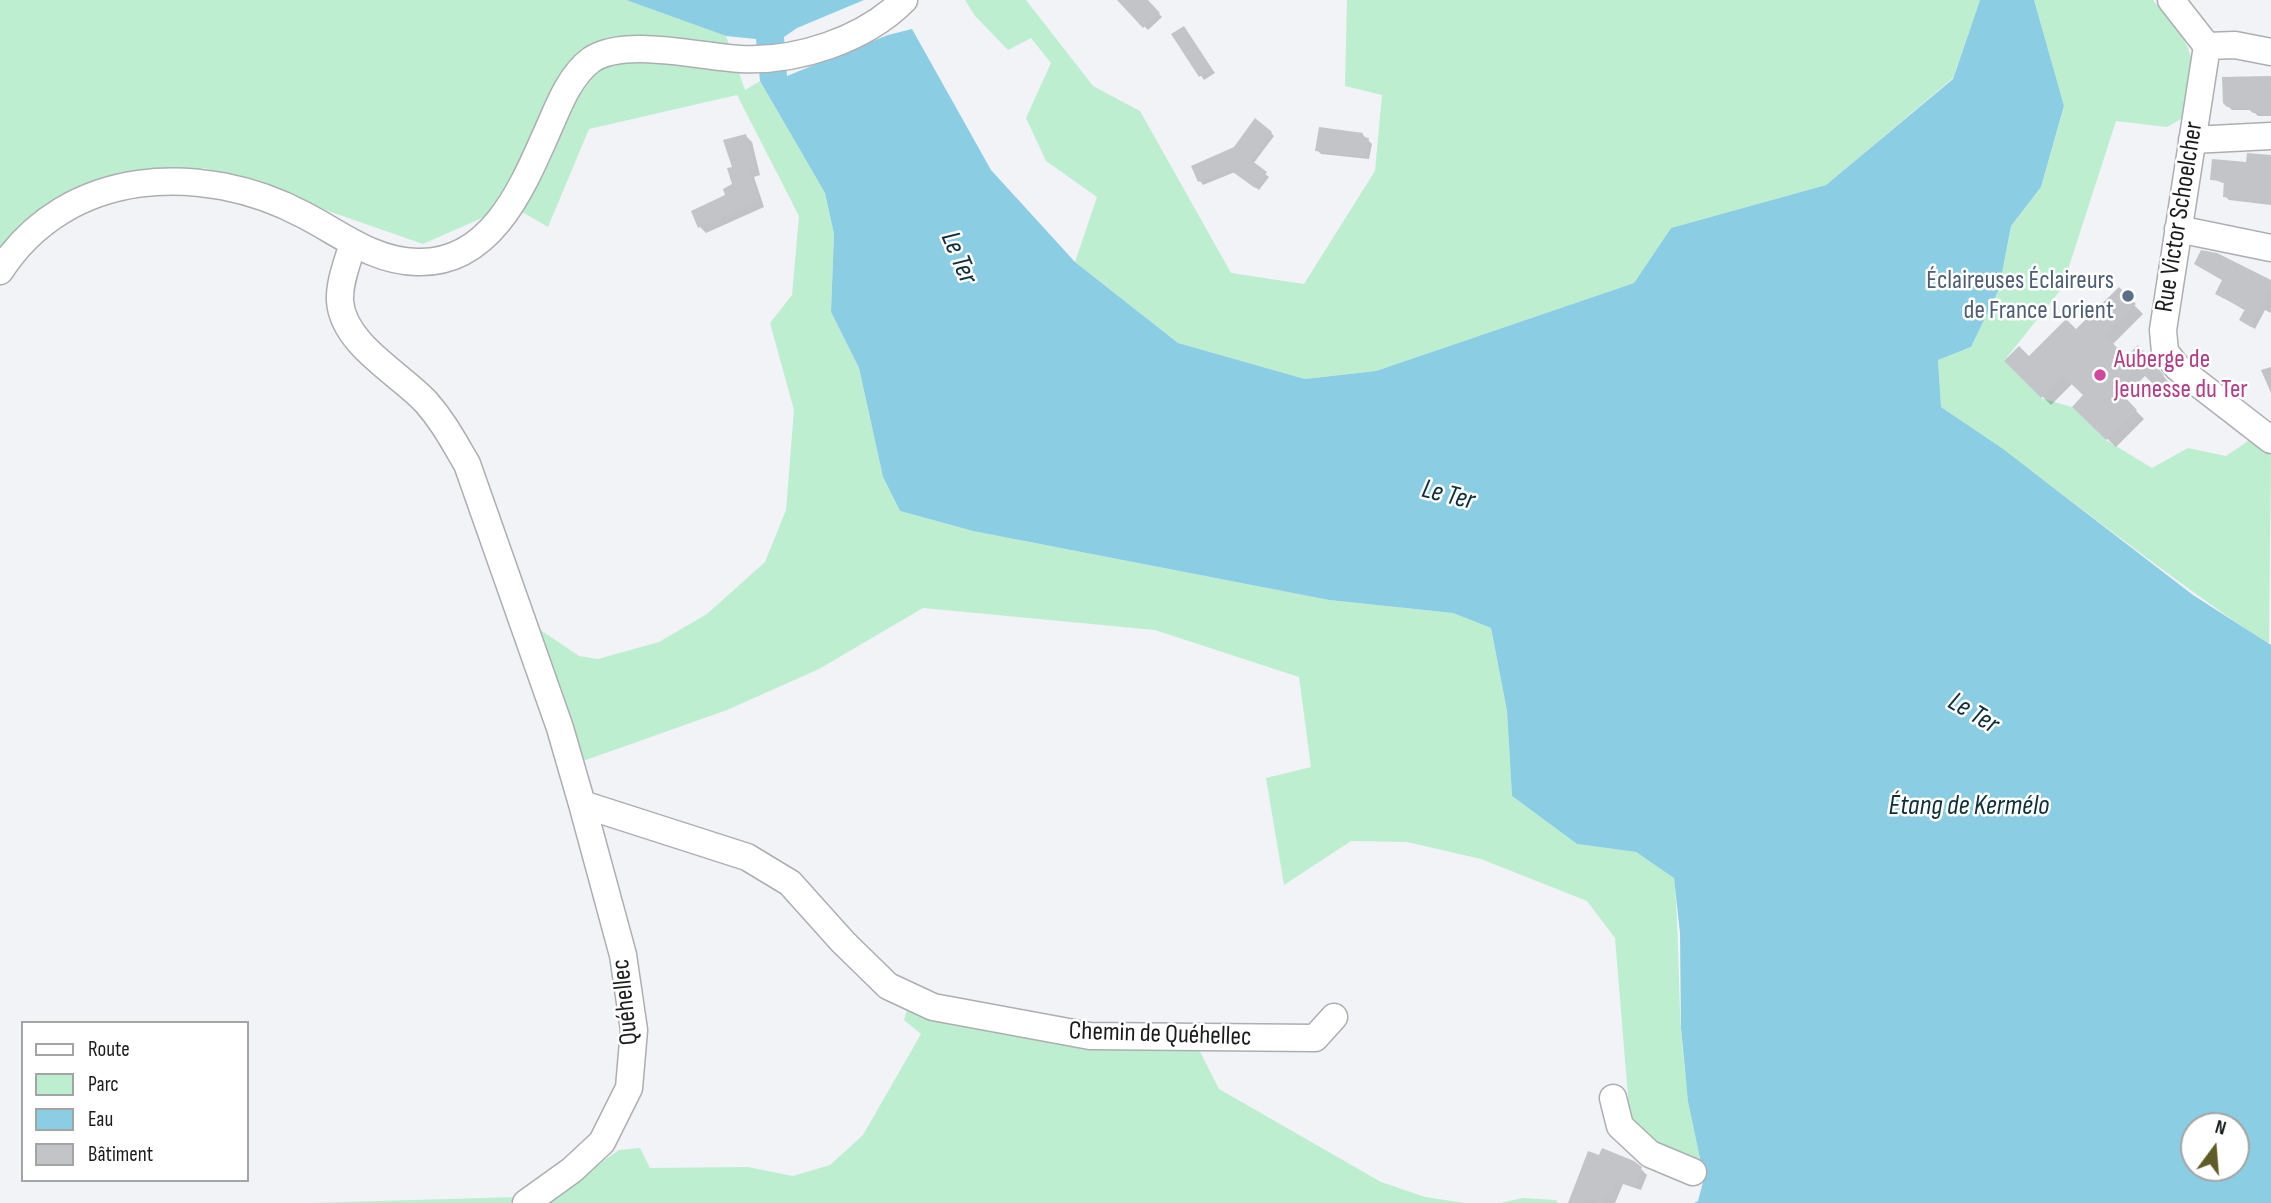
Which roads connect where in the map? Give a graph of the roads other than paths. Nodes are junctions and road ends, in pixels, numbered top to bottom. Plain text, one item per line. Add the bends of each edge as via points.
1 (904, 0) edge
2 (2171, 0) edge
3 (2207, 46) junction
4 (2271, 52) edge
5 (2271, 136) edge
6 (2192, 140) junction
7 (2178, 229) junction
8 (353, 243) junction
9 (2271, 248) edge
10 (0, 271) edge
11 (2271, 440) edge
12 (582, 804) junction
13 (1334, 1017) dead end
14 (1613, 1098) dead end
15 (1693, 1172) dead end
16 (526, 1203) edge

1 - 8 street via 851,35 790,56 754,59 635,49 613,51 592,60 561,101 509,208 481,240 454,256 419,263 373,254
2 - 3 street
3 - 4 street via 2235,45
3 - 6 street, Rue Victor Schoelcher
5 - 6 street
6 - 7 street, Rue Victor Schoelcher
7 - 9 street
7 - 11 street, Rue Victor Schoelcher via 2163,330 2165,352 2178,368
8 - 10 street via 303,214 244,190 151,181 96,193 57,212 33,231
8 - 12 street, Quéhellec via 340,300 344,316 362,343 425,401 467,464 560,728
12 - 13 street, Chemin de Quéhellec via 769,868 811,904 870,971 906,996 933,1007 1090,1037 1315,1038
12 - 16 street, Quéhellec via 623,955 634,1030 629,1088 602,1142
14 - 15 street via 1620,1126 1650,1154

